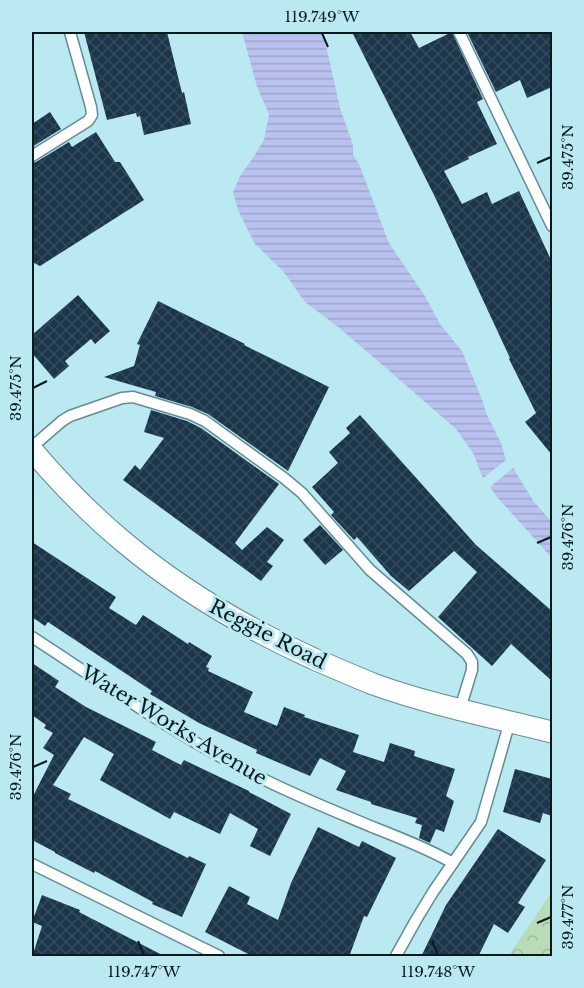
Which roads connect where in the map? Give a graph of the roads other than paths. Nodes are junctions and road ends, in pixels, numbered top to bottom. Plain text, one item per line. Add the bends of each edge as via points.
1 (70, 32) edge
2 (459, 32) edge
3 (32, 156) edge
4 (552, 226) edge
5 (32, 449) edge
6 (32, 637) edge
7 (460, 709) junction
8 (510, 722) junction
9 (552, 732) edge
10 (453, 863) junction
11 (32, 864) edge
12 (219, 957) edge
13 (396, 957) edge

1 - 3 lane via 92,115
2 - 4 lane
5 - 7 street, Reggie Road via 124,543 210,604 253,630 372,683
5 - 7 lane via 62,421 122,398 133,397 205,422 302,493 370,570 467,654 472,670
6 - 10 lane, Water Works Avenue via 142,710 255,776
7 - 8 street, Reggie Road
8 - 9 street, Reggie Road
8 - 10 lane via 481,822
10 - 13 lane
11 - 12 lane

